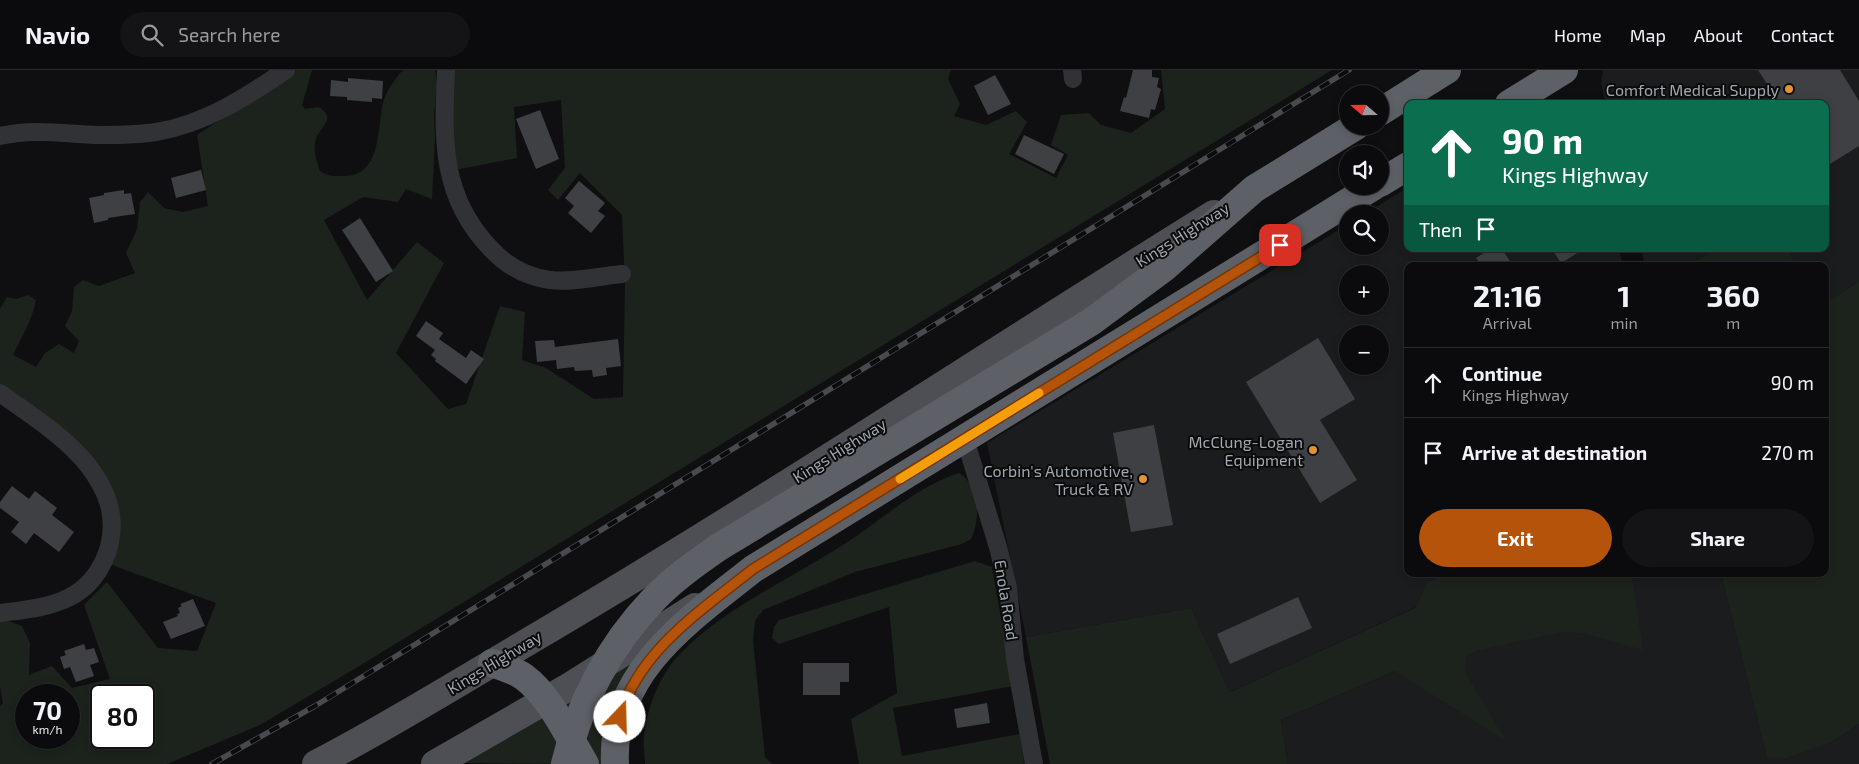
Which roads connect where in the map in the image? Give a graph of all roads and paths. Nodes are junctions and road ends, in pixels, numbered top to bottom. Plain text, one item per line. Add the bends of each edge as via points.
1 (286, 70) edge
2 (446, 70) edge
3 (1447, 70) edge
4 (1564, 70) edge
5 (1515, 100) edge
6 (1389, 106) edge
7 (1342, 135) edge
8 (0, 136) edge
9 (1404, 168) edge
10 (1389, 178) edge
11 (1254, 190) junction
12 (1359, 195) edge
13 (622, 274) dead end
14 (0, 393) edge
15 (965, 439) junction
16 (753, 569) junction
17 (0, 613) edge
18 (492, 663) junction
19 (546, 700) junction
20 (316, 764) edge
21 (435, 764) edge
22 (564, 764) edge
23 (585, 764) edge
24 (615, 764) edge
25 (1034, 764) edge

1 - 8 street via 218,112 156,132 97,135 39,130
2 - 13 street via 444,113 452,183 465,216 478,236 502,260 533,277 562,280
3 - 6 highway
4 - 5 highway
7 - 11 highway, Kings Highway
9 - 10 highway
11 - 18 main road, Kings Highway via 632,580
11 - 22 highway, bridge via 1164,268 1090,322 690,567 654,599 617,644 593,686
12 - 15 highway
14 - 17 street via 77,453 103,491 112,525 105,558 85,586 56,603
15 - 16 highway
15 - 25 street, Enola Road via 1008,588
16 - 19 main road
16 - 24 highway via 688,620 645,666 622,706 614,749
18 - 19 highway via 523,677
18 - 20 main road, Kings Highway
19 - 21 main road
19 - 23 highway

